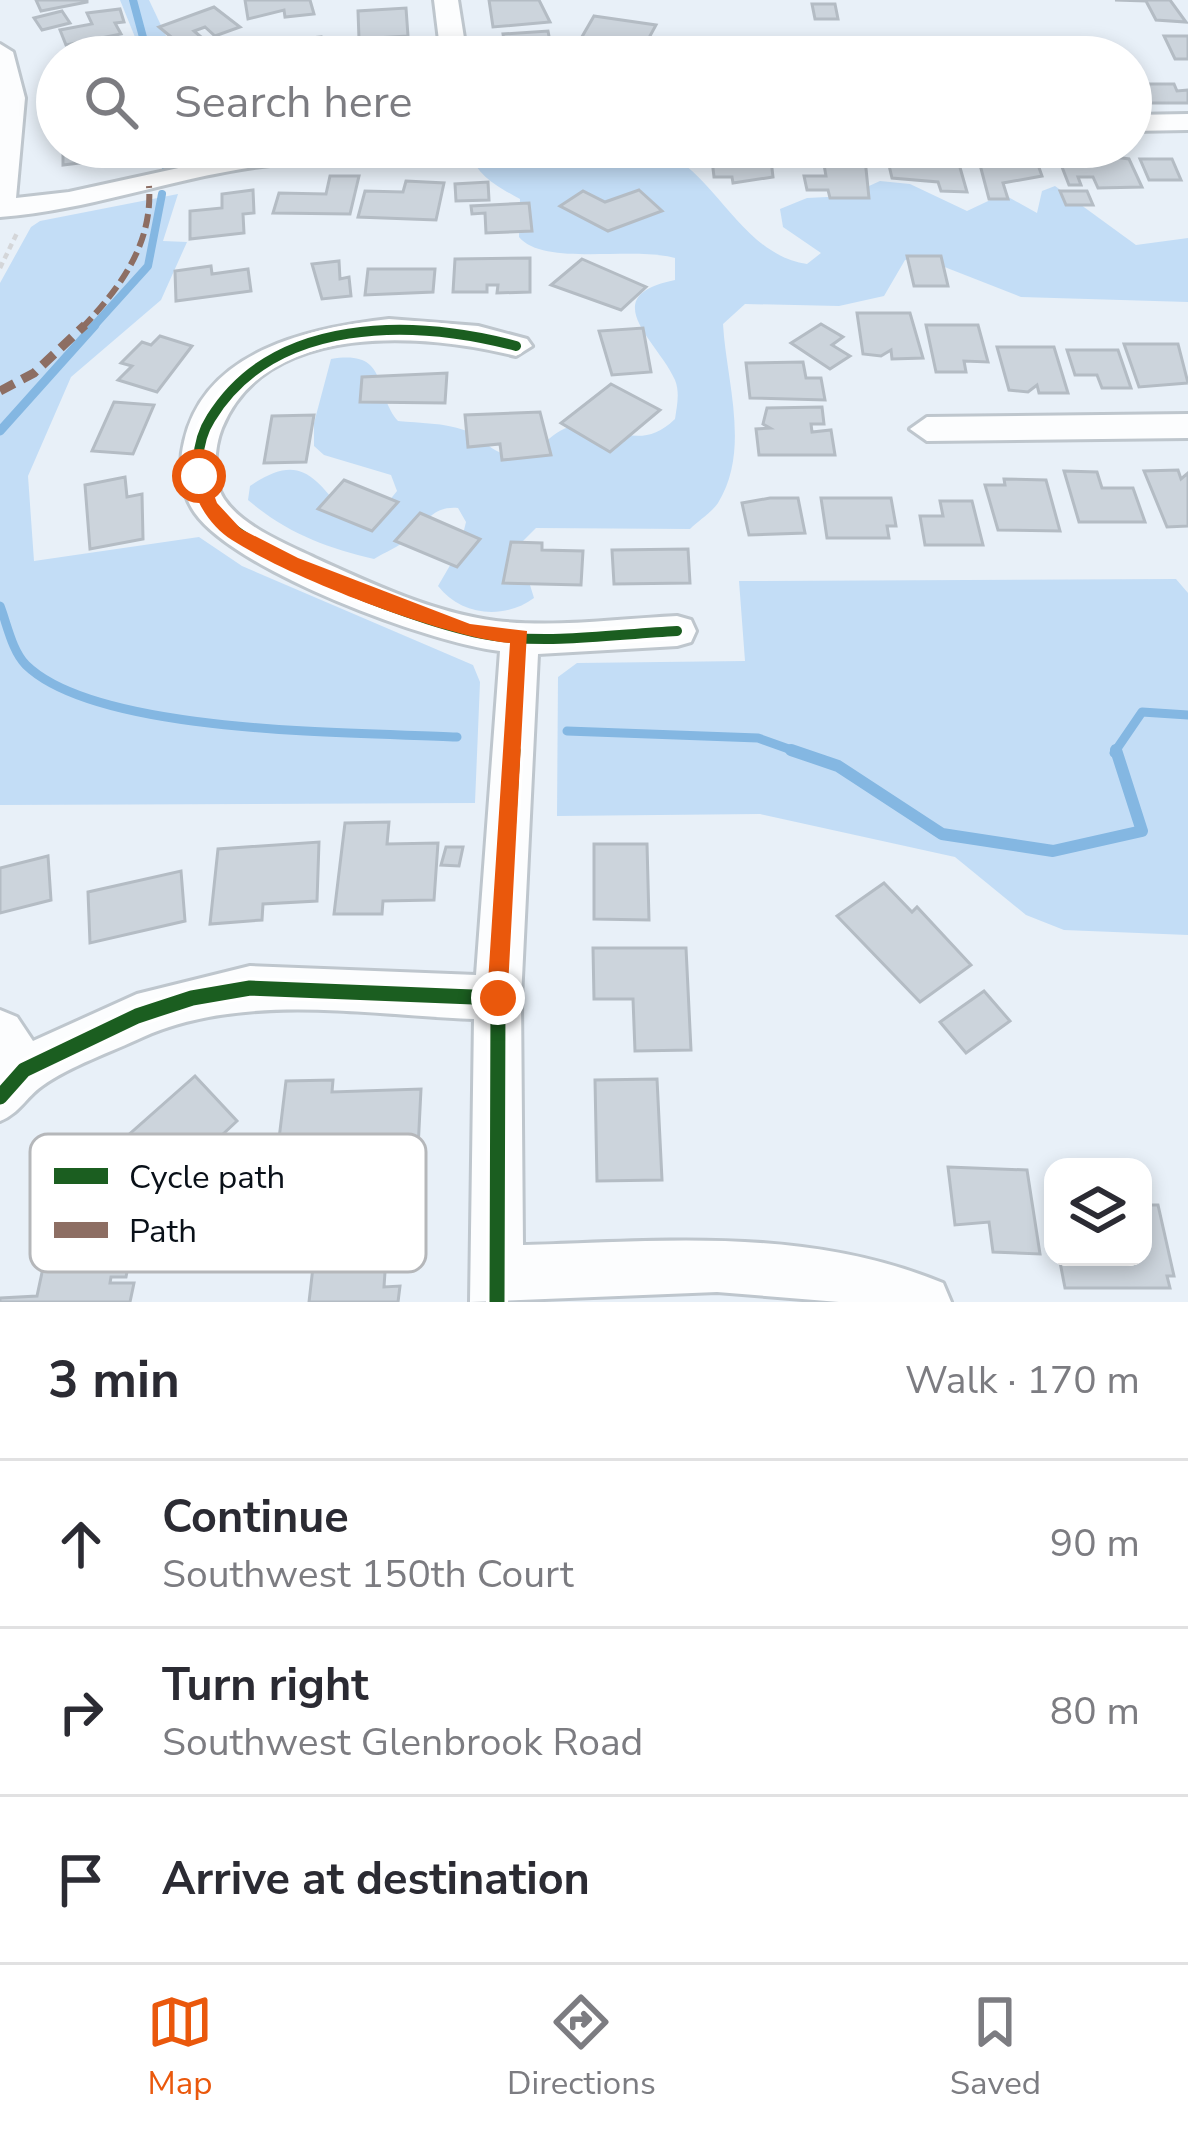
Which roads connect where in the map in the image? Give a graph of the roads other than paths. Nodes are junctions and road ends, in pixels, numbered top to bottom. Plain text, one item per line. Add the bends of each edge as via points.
1 (446, 0) edge
2 (451, 36) edge
3 (0, 52) edge
4 (1188, 122) edge
5 (1152, 123) edge
6 (219, 168) edge
7 (6, 211) edge
8 (516, 346) dead end
9 (1188, 425) edge
10 (927, 429) dead end
11 (677, 631) dead end
12 (520, 636) junction
13 (498, 998) junction
14 (8, 1067) edge
15 (497, 1287) edge
16 (924, 1302) edge

1 - 2 street
3 - 7 street via 12,98
4 - 5 street
6 - 7 street via 98,199
8 - 12 street via 433,328 309,343 255,366 216,400 200,441 199,476 208,505 234,534 469,631
9 - 10 street
11 - 12 street
12 - 13 street
13 - 14 street via 250,988 137,1016
13 - 15 street
15 - 16 street via 791,1268 848,1273

